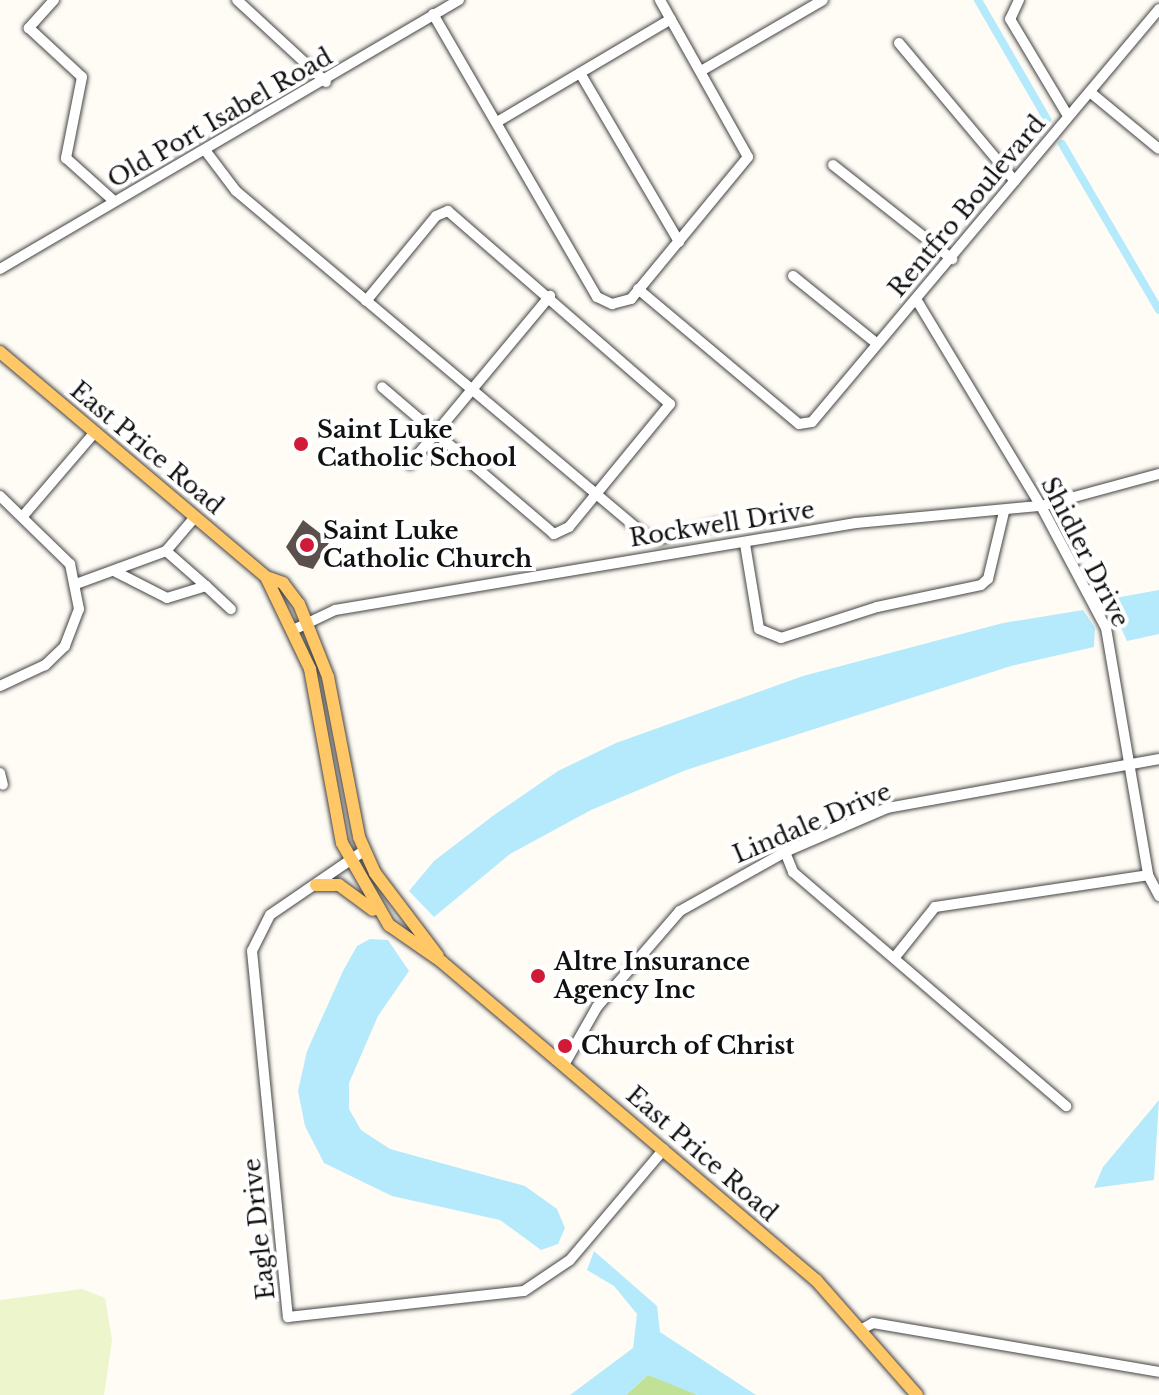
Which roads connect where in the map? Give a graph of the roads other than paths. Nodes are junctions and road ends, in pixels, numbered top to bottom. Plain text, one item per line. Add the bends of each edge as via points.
1 (54, 0) edge
2 (237, 0) edge
3 (459, 0) edge
4 (660, 0) edge
5 (823, 0) edge
6 (1019, 0) edge
7 (1159, 9) edge
8 (433, 14) junction
9 (671, 19) junction
10 (899, 43) dead end
11 (701, 71) junction
12 (580, 73) junction
13 (326, 82) junction
14 (1090, 92) junction
15 (1068, 116) junction
16 (497, 122) junction
17 (1159, 149) edge
18 (205, 150) junction
19 (833, 165) dead end
20 (1015, 181) junction
21 (114, 201) junction
22 (679, 242) junction
23 (952, 259) junction
24 (0, 269) edge
25 (793, 276) dead end
26 (638, 289) junction
27 (550, 296) junction
28 (916, 299) junction
29 (366, 301) junction
30 (876, 343) junction
31 (0, 352) edge
32 (382, 387) dead end
33 (472, 388) junction
34 (95, 432) junction
35 (435, 433) junction
36 (410, 464) dead end
37 (1159, 474) edge
38 (597, 493) junction
39 (0, 496) edge
40 (1041, 506) junction
41 (1004, 512) junction
42 (23, 516) junction
43 (195, 517) junction
44 (718, 524) dead end
45 (659, 539) junction
46 (745, 544) junction
47 (166, 551) junction
48 (661, 554) junction
49 (116, 572) junction
50 (266, 577) junction
51 (76, 584) junction
52 (206, 586) junction
53 (231, 609) dead end
54 (311, 623) junction
55 (295, 629) junction
56 (0, 686) edge
57 (1159, 759) edge
58 (1130, 764) junction
59 (0, 773) edge
60 (3, 785) dead end
61 (365, 850) junction
62 (785, 852) junction
63 (349, 863) junction
64 (1148, 875) junction
65 (316, 885) junction
66 (1159, 896) edge
67 (382, 916) junction
68 (895, 957) junction
69 (442, 962) junction
70 (564, 1065) junction
71 (1066, 1106) dead end
72 (664, 1149) junction
73 (864, 1328) junction
74 (1159, 1372) edge
75 (917, 1395) edge

1 - 21 street via 29,28 82,77 66,158
2 - 13 street
3 - 8 street, Old Port Isabel Road
4 - 9 street
5 - 11 street
6 - 15 street via 1010,19
7 - 14 street, Rentfro Boulevard
8 - 13 street, Old Port Isabel Road
8 - 16 street
9 - 11 street
9 - 12 street
10 - 20 street
11 - 22 street via 748,157
12 - 16 street
12 - 22 street
13 - 18 street, Old Port Isabel Road
14 - 15 street, Rentfro Boulevard
14 - 17 street
15 - 20 street, Rentfro Boulevard
16 - 26 street via 597,297 612,304 631,299
18 - 21 street, Old Port Isabel Road
18 - 29 street via 236,191
19 - 23 street
20 - 23 street, Rentfro Boulevard
21 - 24 street, Old Port Isabel Road
22 - 26 street
23 - 28 street, Rentfro Boulevard
25 - 30 street
26 - 30 street, Rentfro Boulevard via 804,426
27 - 29 street via 445,210
27 - 33 street
27 - 38 street via 669,399
28 - 30 street, Rentfro Boulevard
28 - 40 street, Shidler Drive
29 - 33 street
31 - 34 main road, East Price Road
32 - 35 street
33 - 35 street
33 - 38 street
34 - 42 street
34 - 43 main road, East Price Road
35 - 36 street
35 - 38 street via 554,534 569,527
37 - 40 street, Rockwell Drive
38 - 45 street
39 - 42 street
40 - 41 street, Rockwell Drive
40 - 58 street, Shidler Drive via 1106,628
41 - 46 street, Rockwell Drive via 856,523
41 - 46 street via 988,579 981,585 877,607 781,638 759,629
42 - 51 street via 70,564
43 - 47 street
43 - 50 main road, East Price Road
44 - 45 street
45 - 48 street
46 - 48 street, Rockwell Drive
47 - 49 street
47 - 52 street
48 - 54 street, Rockwell Drive via 335,610
49 - 51 street
49 - 52 street via 167,598
50 - 54 main road, East Price Road via 283,583
50 - 55 main road, East Price Road
51 - 56 street via 79,609 65,646 45,665
52 - 53 street
54 - 55 street, Rockwell Drive
54 - 61 main road, East Price Road
55 - 63 main road, East Price Road via 314,686 336,822
57 - 58 street, Lindale Drive
58 - 62 street, Lindale Drive via 887,808
58 - 64 street, Shidler Drive
59 - 60 street
61 - 63 street, Eagle Drive
61 - 69 main road, East Price Road via 390,895
62 - 68 street via 793,872
62 - 70 street, Lindale Drive via 680,911 597,1007
63 - 65 street, Eagle Drive
63 - 67 main road, East Price Road
64 - 66 street, Shidler Drive
64 - 68 street via 935,907
65 - 67 main road via 339,885
65 - 72 street, Eagle Drive via 270,915 252,951 288,1317 524,1291 570,1260
67 - 69 main road, East Price Road
68 - 71 street
69 - 70 main road, East Price Road
70 - 72 main road, East Price Road
72 - 73 main road, East Price Road
73 - 74 street via 873,1323
73 - 75 main road, East Price Road

